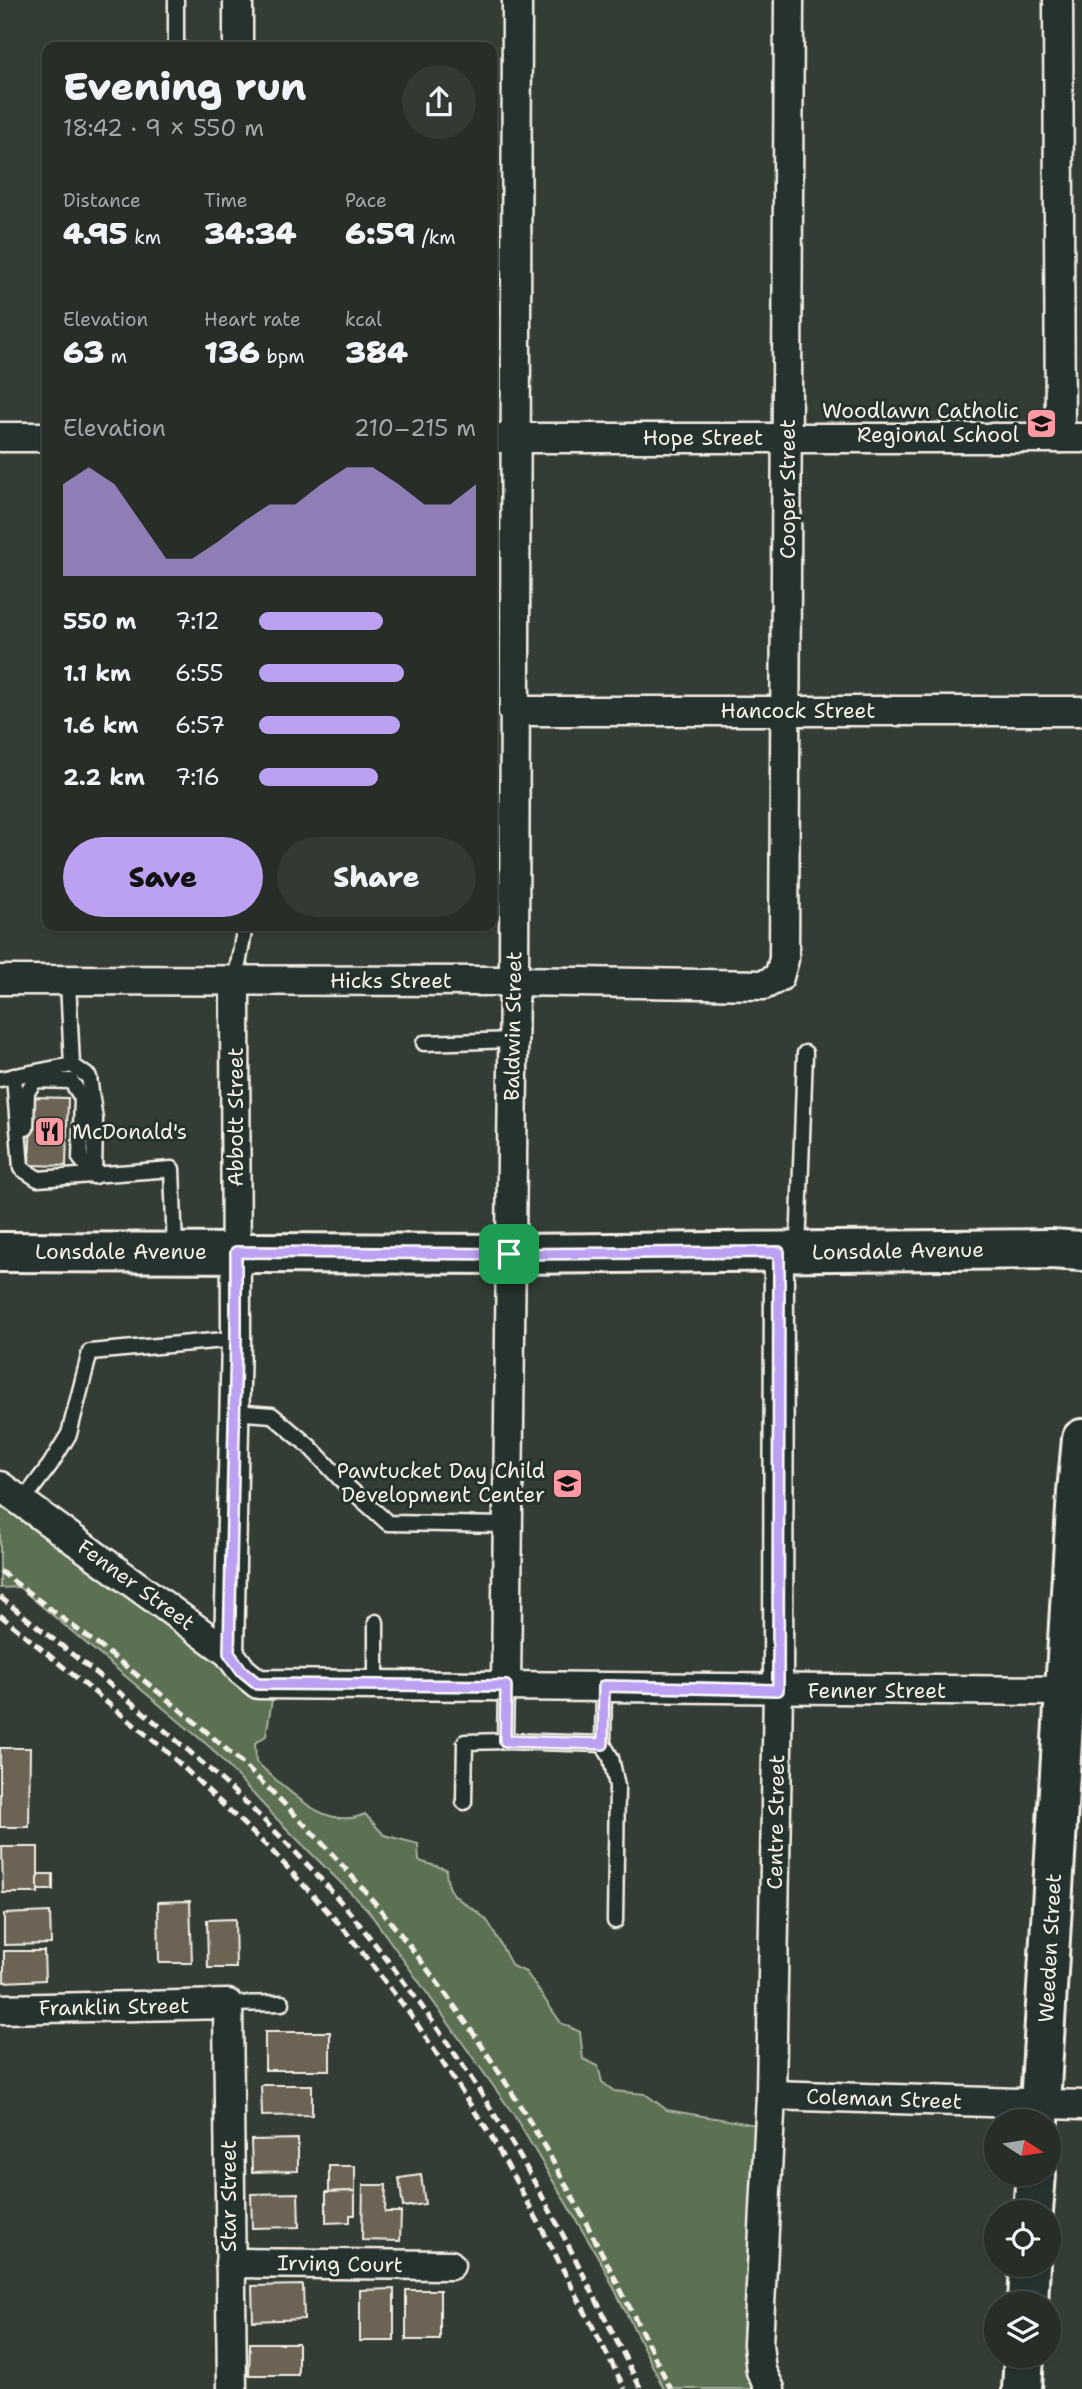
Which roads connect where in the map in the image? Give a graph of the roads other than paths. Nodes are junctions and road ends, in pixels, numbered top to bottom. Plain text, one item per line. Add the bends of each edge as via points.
1 (176, 0) edge
2 (238, 0) edge
3 (517, 0) edge
4 (789, 0) edge
5 (1058, 0) edge
6 (176, 42) edge
7 (238, 42) edge
8 (0, 437) edge
9 (42, 437) edge
10 (503, 438) edge
11 (789, 438) junction
12 (1071, 438) edge
13 (513, 711) junction
14 (786, 711) junction
15 (1082, 711) edge
16 (244, 931) edge
17 (779, 977) joint
18 (0, 980) edge
19 (68, 981) junction
20 (514, 981) junction
21 (235, 982) junction
22 (513, 1040) junction
23 (424, 1043) dead end
24 (805, 1053) dead end
25 (72, 1065) junction
26 (7, 1077) edge
27 (21, 1168) junction
28 (94, 1176) junction
29 (1082, 1251) edge
30 (0, 1252) edge
31 (175, 1252) junction
32 (236, 1252) junction
33 (788, 1252) junction
34 (509, 1254) junction
35 (236, 1339) junction
36 (233, 1412) junction
37 (1081, 1459) edge
38 (11, 1494) edge
39 (508, 1525) junction
40 (376, 1622) dead end
41 (229, 1653) junction
42 (376, 1685) junction
43 (506, 1686) junction
44 (604, 1686) junction
45 (778, 1690) junction
46 (1066, 1692) junction
47 (505, 1741) junction
48 (603, 1744) junction
49 (464, 1802) dead end
50 (615, 1921) dead end
51 (282, 2003) dead end
52 (228, 2004) junction
53 (0, 2009) edge
54 (771, 2095) junction
55 (1082, 2105) edge
56 (993, 2109) edge
57 (1040, 2109) edge
58 (1058, 2109) edge
59 (230, 2263) junction
60 (450, 2265) dead end
61 (1023, 2368) edge
62 (232, 2389) edge
63 (770, 2389) edge
64 (1022, 2389) edge

1 - 6 lane
2 - 7 street
3 - 10 street, Baldwin Street
4 - 11 street, Cooper Street
5 - 12 street
8 - 9 street
10 - 11 street, Hope Street
10 - 13 street, Baldwin Street
11 - 12 street, Hope Street
11 - 14 street, Cooper Street
13 - 14 street, Hancock Street
13 - 20 street, Baldwin Street
14 - 15 street, Hancock Street
14 - 17 street, Cooper Street via 784,959
16 - 21 lane
17 - 20 street, Hicks Street via 764,985
18 - 19 street, Hicks Street
19 - 21 street, Hicks Street
19 - 25 lane
20 - 21 street, Hicks Street
20 - 22 street, Baldwin Street
21 - 32 street, Abbott Street
22 - 23 lane
22 - 34 street, Baldwin Street
24 - 33 lane
25 - 26 lane
25 - 28 lane via 89,1077 95,1120
26 - 27 lane
27 - 28 lane via 38,1179
27 - 28 lane via 26,1155 27,1092 35,1080 71,1081 82,1098 80,1158
28 - 31 lane via 172,1169
29 - 33 main road, Lonsdale Avenue
30 - 31 main road, Lonsdale Avenue
31 - 32 main road, Lonsdale Avenue
32 - 34 main road, Lonsdale Avenue
32 - 35 street, Abbott Street
33 - 34 main road, Lonsdale Avenue
33 - 45 street, Centre Street
34 - 39 street, Baldwin Street
35 - 36 street, Abbott Street
35 - 38 lane via 90,1352 69,1434 50,1465
36 - 39 lane via 272,1415 388,1523
36 - 41 street, Abbott Street
37 - 46 main road, Weeden Street
38 - 41 street, Fenner Street
39 - 43 street, Baldwin Street
40 - 42 lane
41 - 42 street, Fenner Street via 258,1684
42 - 43 street, Fenner Street
43 - 44 street, Fenner Street
43 - 47 lane
44 - 45 street, Fenner Street
44 - 48 lane
45 - 46 street, Fenner Street
45 - 54 street, Centre Street
46 - 57 main road, Weeden Street
47 - 48 lane
47 - 49 lane via 465,1742
48 - 50 lane via 618,1786
51 - 52 lane
52 - 53 street, Franklin Street
52 - 59 street, Star Street
54 - 56 street, Coleman Street
54 - 63 street, Centre Street via 758,2344 761,2371
55 - 58 street, Coleman Street
59 - 60 street, Irving Court
59 - 62 street, Star Street
61 - 64 main road

